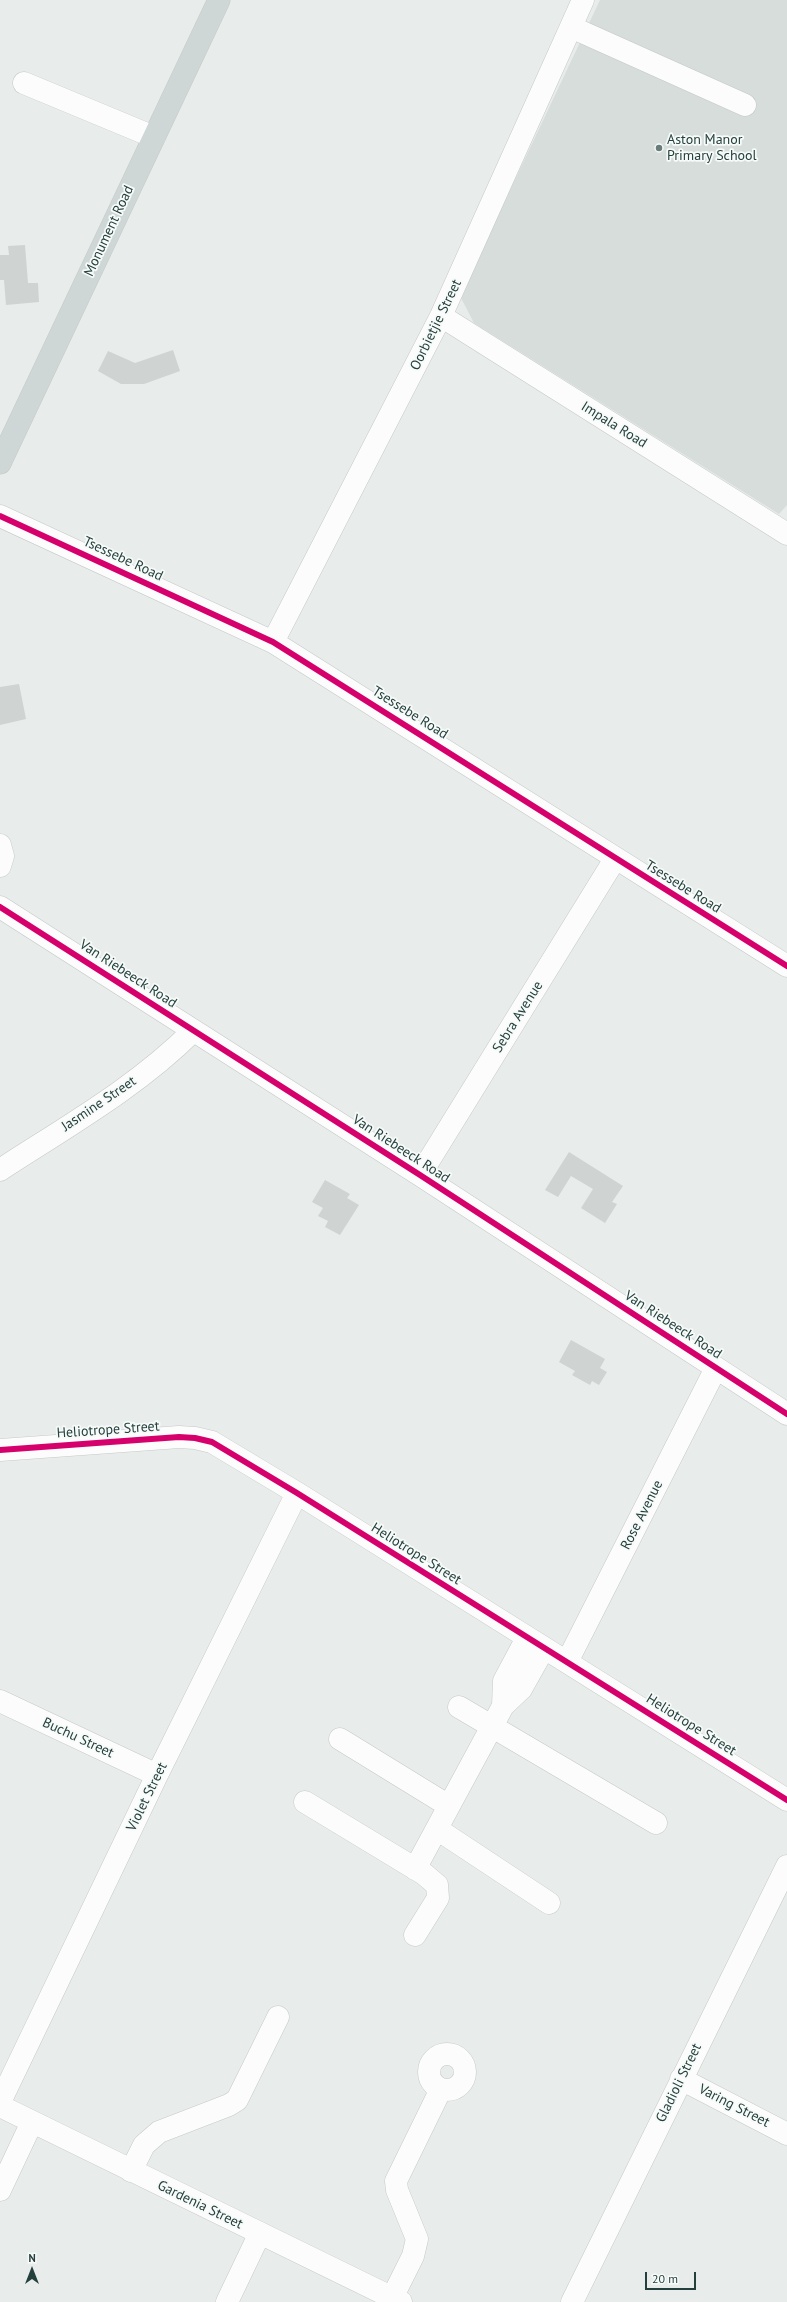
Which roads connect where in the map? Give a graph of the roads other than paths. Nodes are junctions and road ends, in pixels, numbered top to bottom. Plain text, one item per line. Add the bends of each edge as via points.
1 (219, 0) edge
2 (584, 0) edge
3 (571, 27) junction
4 (24, 83) dead end
5 (745, 105) dead end
6 (154, 137) junction
7 (441, 316) junction
8 (0, 463) edge
9 (0, 516) edge
10 (786, 531) edge
11 (273, 642) junction
12 (0, 845) edge
13 (615, 859) junction
14 (0, 866) edge
15 (0, 907) edge
16 (787, 966) edge
17 (193, 1031) junction
18 (0, 1170) edge
19 (420, 1175) junction
20 (716, 1368) junction
21 (787, 1414) edge
22 (0, 1450) edge
23 (298, 1493) junction
24 (536, 1643) junction
25 (567, 1662) junction
26 (0, 1701) edge
27 (459, 1706) dead end
28 (492, 1727) junction
29 (340, 1739) dead end
30 (157, 1775) junction
31 (787, 1800) edge
32 (305, 1802) dead end
33 (449, 1806) junction
34 (656, 1823) dead end
35 (437, 1829) junction
36 (787, 1866) edge
37 (415, 1869) junction
38 (549, 1903) dead end
39 (415, 1935) dead end
40 (278, 2017) dead end
41 (680, 2079) junction
42 (441, 2088) dead end
43 (0, 2102) edge
44 (0, 2106) edge
45 (32, 2122) junction
46 (787, 2134) edge
47 (131, 2171) junction
48 (0, 2190) edge
49 (260, 2234) junction
50 (397, 2300) edge
51 (227, 2302) edge
52 (572, 2302) edge

1 - 6 main road, Monument Road
2 - 3 street, Oorbietjie Street
3 - 5 street
3 - 7 street, Oorbietjie Street
4 - 6 street
6 - 8 main road, Monument Road
7 - 10 street, Impala Road
7 - 11 street, Oorbietjie Street
9 - 11 street, Tsessebe Road
11 - 13 street, Tsessebe Road
12 - 14 street via 4,856
13 - 16 street, Tsessebe Road
13 - 19 street, Sebra Avenue
15 - 17 street, Van Riebeeck Road
17 - 18 street, Jasmine Street via 166,1058 112,1097
17 - 19 street, Van Riebeeck Road
19 - 20 street, Van Riebeeck Road
20 - 21 street, Van Riebeeck Road
20 - 25 street, Rose Avenue
22 - 23 street, Heliotrope Street via 179,1437 196,1438 223,1447
23 - 24 street, Heliotrope Street
23 - 30 street, Violet Street
24 - 25 street, Heliotrope Street
24 - 28 street via 521,1689 503,1706
25 - 31 street, Heliotrope Street
26 - 30 street, Buchu Street
27 - 28 street
28 - 33 street
28 - 34 street
29 - 33 street
30 - 43 street, Violet Street
32 - 37 street
33 - 35 street
35 - 37 street
35 - 38 street
36 - 41 street, Gladioli Street
37 - 39 street via 432,1880 439,1891 436,1903
40 - 47 street via 237,2100 159,2132 144,2145
41 - 46 street, Varing Street
41 - 52 street, Gladioli Street
42 - 50 street via 396,2181 397,2190 417,2239
44 - 45 street, Gardenia Street
45 - 47 street, Gardenia Street
45 - 48 street
47 - 49 street, Gardenia Street
49 - 50 street, Gardenia Street
49 - 51 street

